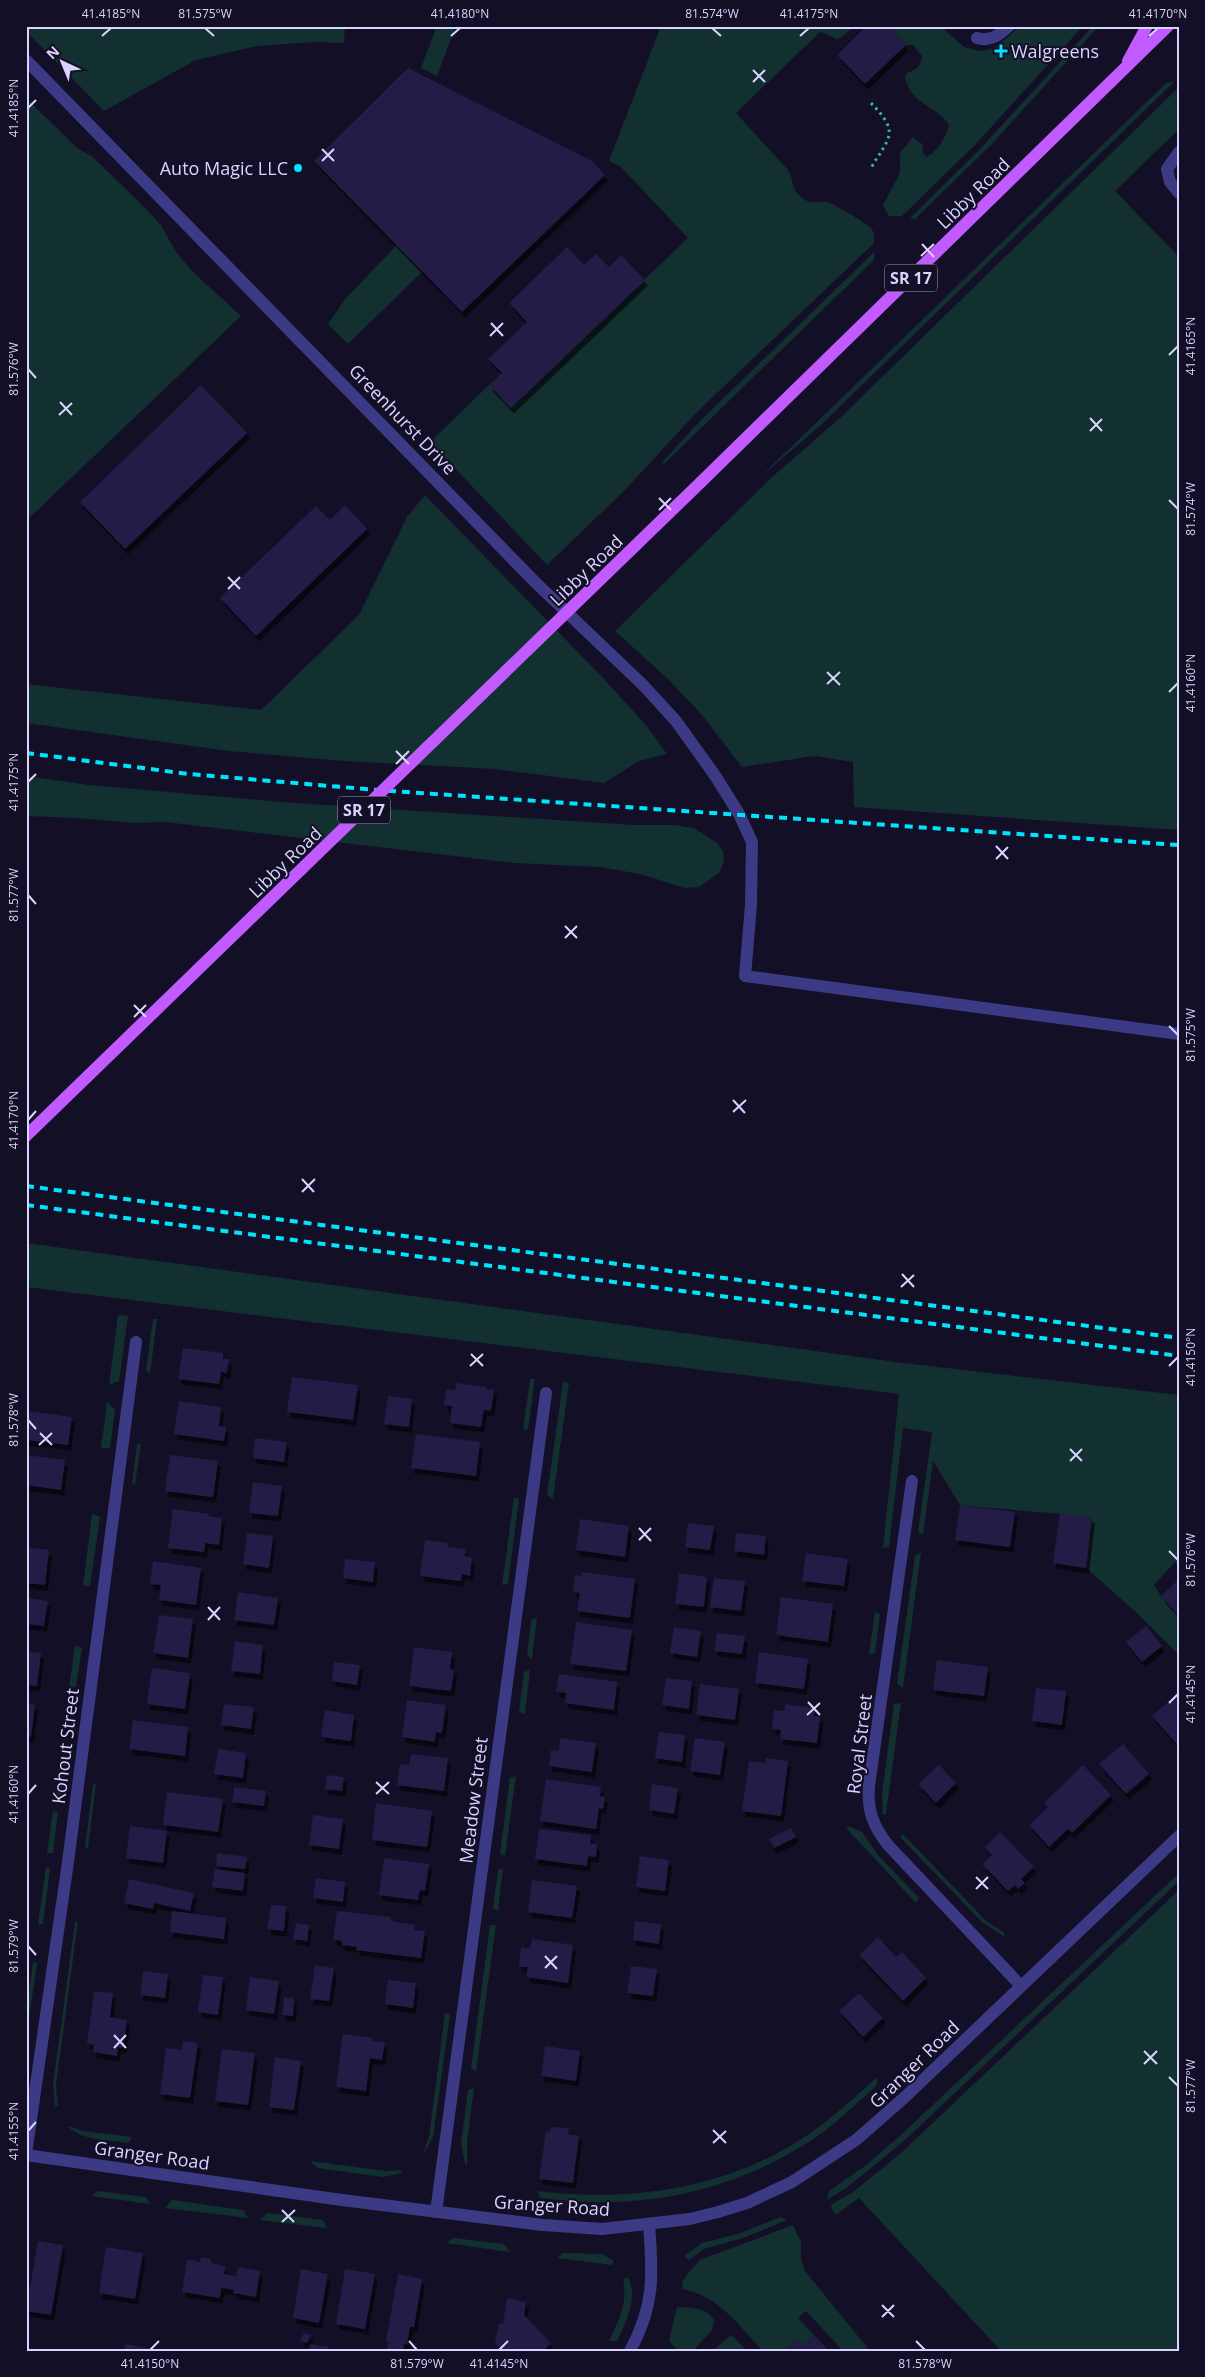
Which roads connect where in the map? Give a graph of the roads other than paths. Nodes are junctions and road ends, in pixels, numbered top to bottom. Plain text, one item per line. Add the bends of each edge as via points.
1 (1009, 26) edge
2 (1147, 26) edge
3 (1168, 26) edge
4 (977, 38) dead end
5 (26, 60) edge
6 (1121, 74) junction
7 (1177, 157) edge
8 (1179, 193) edge
9 (1179, 1034) edge
10 (26, 1136) edge
11 (136, 1342) dead end
12 (546, 1393) dead end
13 (912, 1480) dead end
14 (1179, 1836) edge
15 (1021, 1986) junction
16 (26, 2155) edge
17 (436, 2212) junction
18 (649, 2225) junction
19 (630, 2351) edge

1 - 4 street via 988,40
2 - 6 main road
3 - 6 main road, Libby Road / SR 17
5 - 9 street, Greenhurst Drive via 535,582 643,685 698,749 739,814 752,842 745,976
6 - 10 main road, Libby Road / SR 17, bridge
7 - 8 street via 1167,169 1167,175
11 - 16 street, Kohout Street
12 - 17 street, Meadow Street
13 - 15 street, Royal Street via 869,1786 871,1817 888,1845
14 - 15 street, Granger Road
15 - 18 street, Granger Road via 879,2122 817,2168 747,2203 690,2219
16 - 17 street, Granger Road
17 - 18 street, Granger Road via 573,2228
18 - 19 street via 651,2292 646,2316

